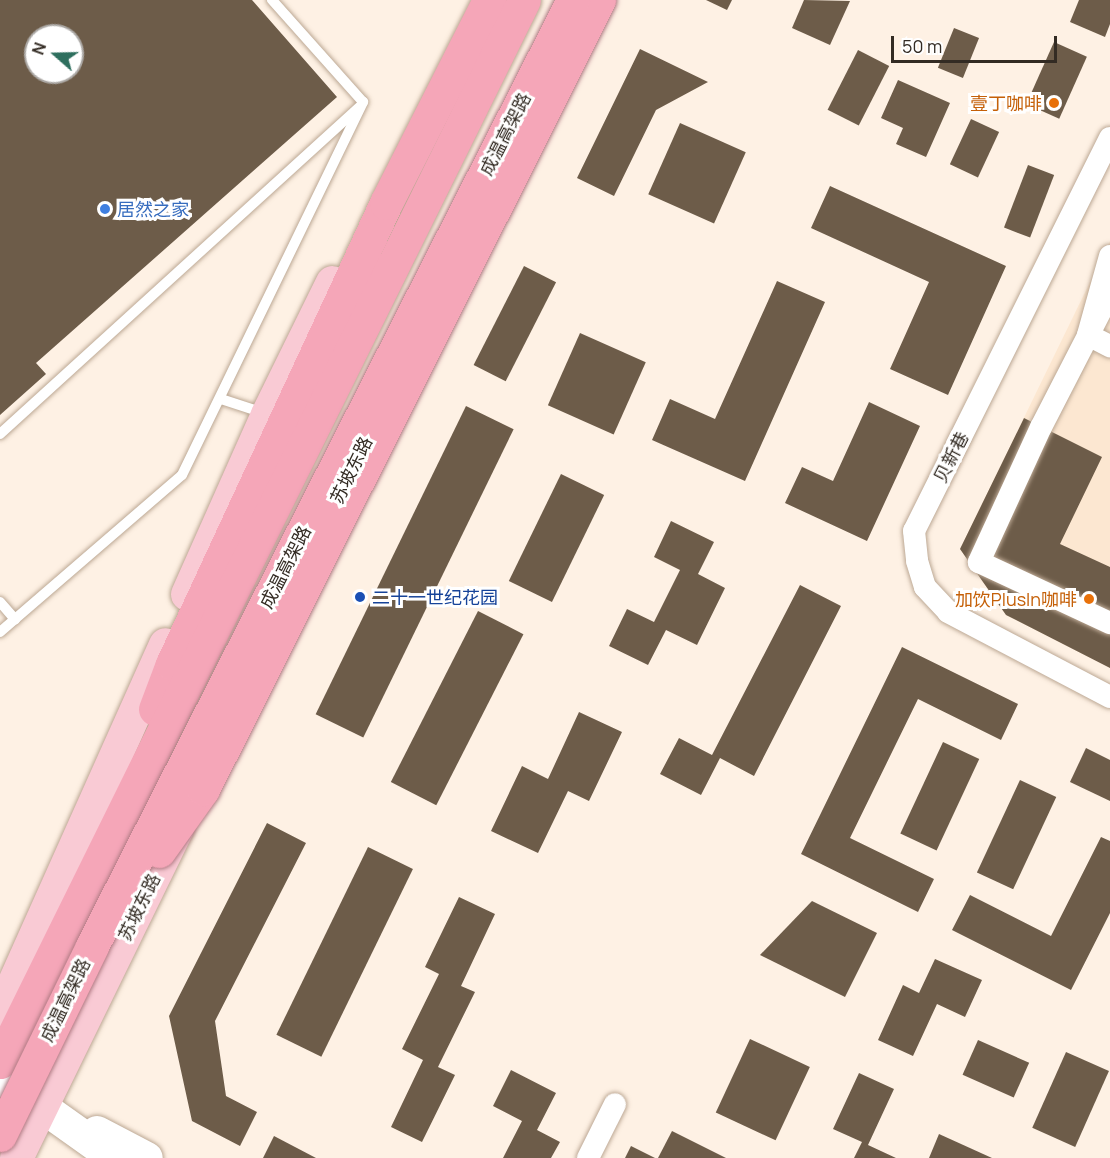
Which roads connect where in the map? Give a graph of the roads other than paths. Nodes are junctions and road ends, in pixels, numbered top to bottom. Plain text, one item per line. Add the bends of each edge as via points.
1 (272, 0) edge
2 (471, 0) edge
3 (489, 0) edge
4 (524, 0) edge
5 (573, 0) edge
6 (587, 0) edge
7 (599, 0) edge
8 (363, 102) junction
9 (1110, 138) edge
10 (1110, 256) edge
11 (1110, 293) edge
12 (1088, 335) junction
13 (1110, 346) edge
14 (221, 399) junction
15 (267, 414) junction
16 (0, 434) edge
17 (0, 602) edge
18 (15, 619) junction
19 (1110, 623) edge
20 (0, 632) edge
21 (1110, 697) edge
22 (101, 859) junction
23 (92, 946) junction
24 (0, 1013) edge
25 (0, 1062) edge
26 (0, 1077) edge
27 (42, 1104) junction
28 (615, 1104) dead end
29 (0, 1135) edge
30 (16, 1158) edge
31 (114, 1158) edge
32 (147, 1158) edge
33 (588, 1158) edge

1 - 8 lane
2 - 15 main road
3 - 22 highway via 386,203 172,664
4 - 22 highway, 成温高架路
5 - 23 highway, 成温高架路, bridge
6 - 27 main road, 苏坡东路 via 408,353
7 - 23 highway, bridge via 202,789
8 - 14 lane
8 - 16 lane
9 - 21 street, 贝新巷 via 914,531 925,587 948,612
10 - 12 street
11 - 12 street
12 - 13 street
12 - 19 street via 979,562
14 - 15 lane
14 - 18 lane via 182,475
15 - 24 main road
17 - 18 lane
18 - 20 lane
22 - 25 highway, 成温高架路
23 - 29 highway, 成温高架路, bridge
26 - 27 street
27 - 30 main road, 苏坡东路
27 - 31 street
27 - 32 street
28 - 33 street

